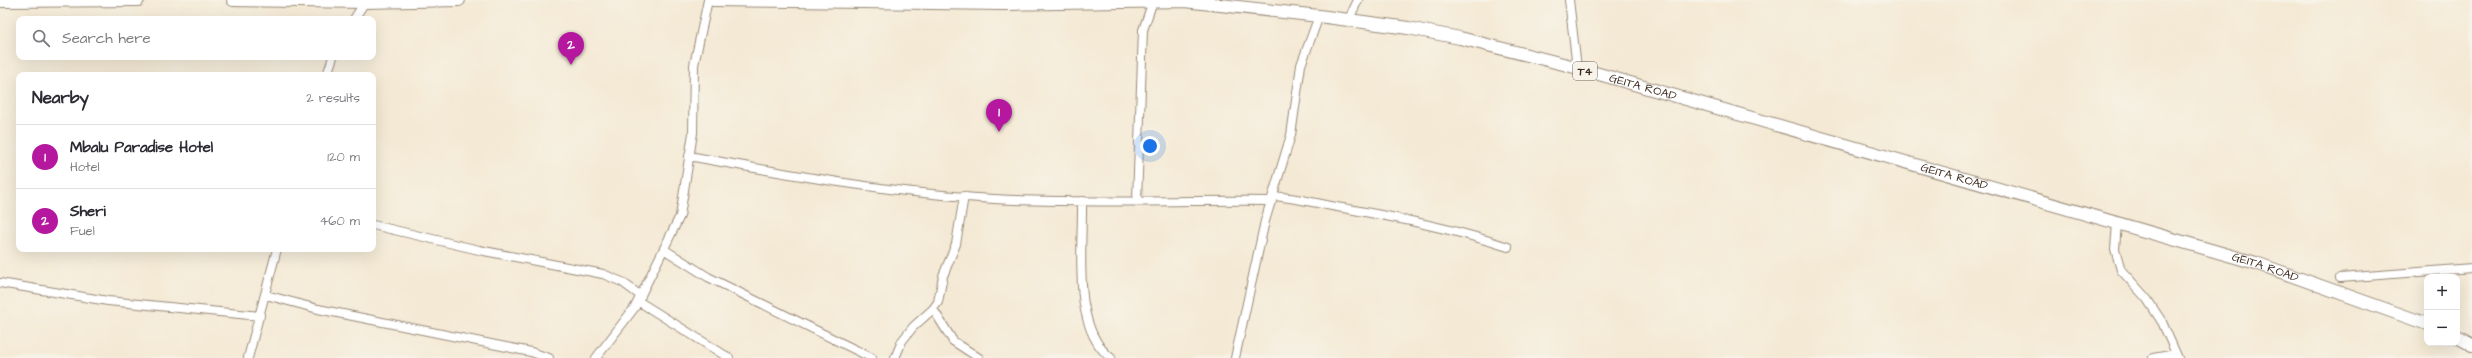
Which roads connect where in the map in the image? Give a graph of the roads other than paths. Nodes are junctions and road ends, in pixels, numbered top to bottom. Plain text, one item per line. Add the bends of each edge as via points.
1 (138, 0) edge
2 (233, 0) edge
3 (459, 0) edge
4 (708, 0) edge
5 (713, 0) edge
6 (1358, 0) edge
7 (1569, 0) edge
8 (0, 1) edge
9 (20, 1) edge
10 (311, 1) edge
11 (783, 1) edge
12 (1153, 1) junction
13 (365, 2) junction
14 (948, 2) edge
15 (1026, 2) edge
16 (1208, 2) edge
17 (356, 16) edge
18 (1319, 16) junction
19 (1349, 20) junction
20 (332, 60) edge
21 (1577, 68) junction
22 (328, 72) edge
23 (689, 156) junction
24 (964, 196) junction
25 (1273, 199) junction
26 (1082, 201) junction
27 (1137, 201) junction
28 (2117, 223) junction
29 (376, 226) edge
30 (1508, 247) dead end
31 (664, 250) junction
32 (276, 252) edge
33 (2472, 268) edge
34 (2340, 278) dead end
35 (0, 283) edge
36 (266, 295) junction
37 (639, 299) junction
38 (933, 309) junction
39 (260, 316) junction
40 (2424, 323) edge
41 (2460, 339) edge
42 (2472, 345) edge
43 (2177, 356) edge
44 (248, 358) edge
45 (549, 358) edge
46 (596, 358) edge
47 (729, 358) edge
48 (872, 358) edge
49 (895, 358) edge
50 (979, 358) edge
51 (1110, 358) edge
52 (1235, 358) edge
53 (2153, 358) edge

1 - 9 highway
2 - 10 highway
3 - 13 highway
4 - 23 street via 694,65 693,133
5 - 11 highway, GEITA ROAD / T4
6 - 19 street
7 - 21 street
8 - 9 highway
10 - 13 highway
11 - 14 highway, GEITA ROAD / T4
12 - 15 highway, GEITA ROAD / T4
12 - 16 highway, GEITA ROAD / T4
12 - 27 street via 1143,30
13 - 17 street
14 - 15 highway, GEITA ROAD / T4
16 - 18 highway, GEITA ROAD / T4
18 - 19 highway, GEITA ROAD / T4
18 - 25 street via 1300,65 1291,135
19 - 21 highway, GEITA ROAD / T4 via 1460,38
20 - 22 street
21 - 28 highway, GEITA ROAD / T4
23 - 24 street via 819,181
23 - 31 street via 680,216
24 - 26 street
24 - 38 street via 956,244 943,276 938,302
25 - 27 street
25 - 30 street via 1300,199 1423,223 1464,232
25 - 52 street via 1265,221
26 - 27 street
26 - 51 street via 1082,296 1086,317 1097,345
28 - 40 highway, GEITA ROAD / T4 via 2256,263
28 - 43 street via 2115,249 2121,270 2151,304
29 - 37 street via 479,250 603,274 622,282
31 - 37 street
31 - 48 street via 708,277
32 - 36 street
33 - 34 street
35 - 39 street via 93,299
36 - 39 street
36 - 45 street via 318,309 531,352
37 - 46 street
37 - 47 street
38 - 49 street via 902,341
38 - 50 street via 953,341
39 - 44 street
41 - 42 highway
43 - 53 street

